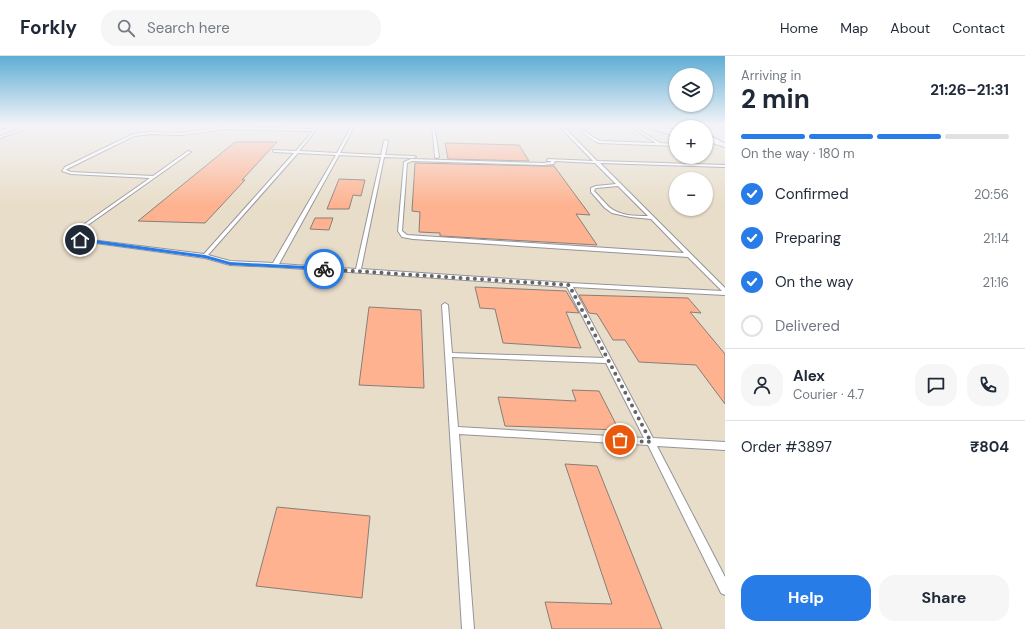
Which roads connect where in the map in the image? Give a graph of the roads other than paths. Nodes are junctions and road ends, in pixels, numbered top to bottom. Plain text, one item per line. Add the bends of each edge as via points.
1 (98, 152) edge
2 (189, 152) dead end
3 (292, 152) edge
4 (298, 152) junction
5 (339, 152) edge
6 (383, 152) edge
7 (436, 152) edge
8 (585, 152) edge
9 (337, 155) junction
10 (382, 156) junction
11 (437, 157) junction
12 (553, 161) junction
13 (595, 162) junction
14 (725, 166) edge
15 (154, 177) junction
16 (618, 185) junction
17 (652, 218) junction
18 (688, 255) junction
19 (205, 256) junction
20 (275, 265) junction
21 (358, 271) junction
22 (569, 285) junction
23 (725, 292) edge
24 (445, 305) dead end
25 (448, 355) junction
26 (609, 361) junction
27 (453, 430) junction
28 (651, 442) junction
29 (725, 446) edge
30 (725, 589) edge
31 (468, 629) edge

1 - 15 lane via 64,171
2 - 15 lane
3 - 4 lane
4 - 9 lane
4 - 19 lane
5 - 9 lane
6 - 10 lane
7 - 11 lane
8 - 13 lane
9 - 10 lane
9 - 20 lane
10 - 11 lane
10 - 21 lane
11 - 12 lane
12 - 13 lane
12 - 18 lane via 543,164 408,161 404,163 401,234 413,238
13 - 14 lane
13 - 16 lane
15 - 19 lane via 75,232 80,240
16 - 17 lane
16 - 17 lane via 596,187 592,188 592,191 610,209 628,216
17 - 18 lane
18 - 23 lane
19 - 20 lane via 230,264
20 - 21 lane
21 - 22 lane
22 - 23 lane
22 - 26 lane
24 - 25 lane
25 - 26 lane
25 - 27 lane
26 - 28 lane
27 - 28 lane
27 - 31 lane
28 - 29 lane
28 - 30 lane

